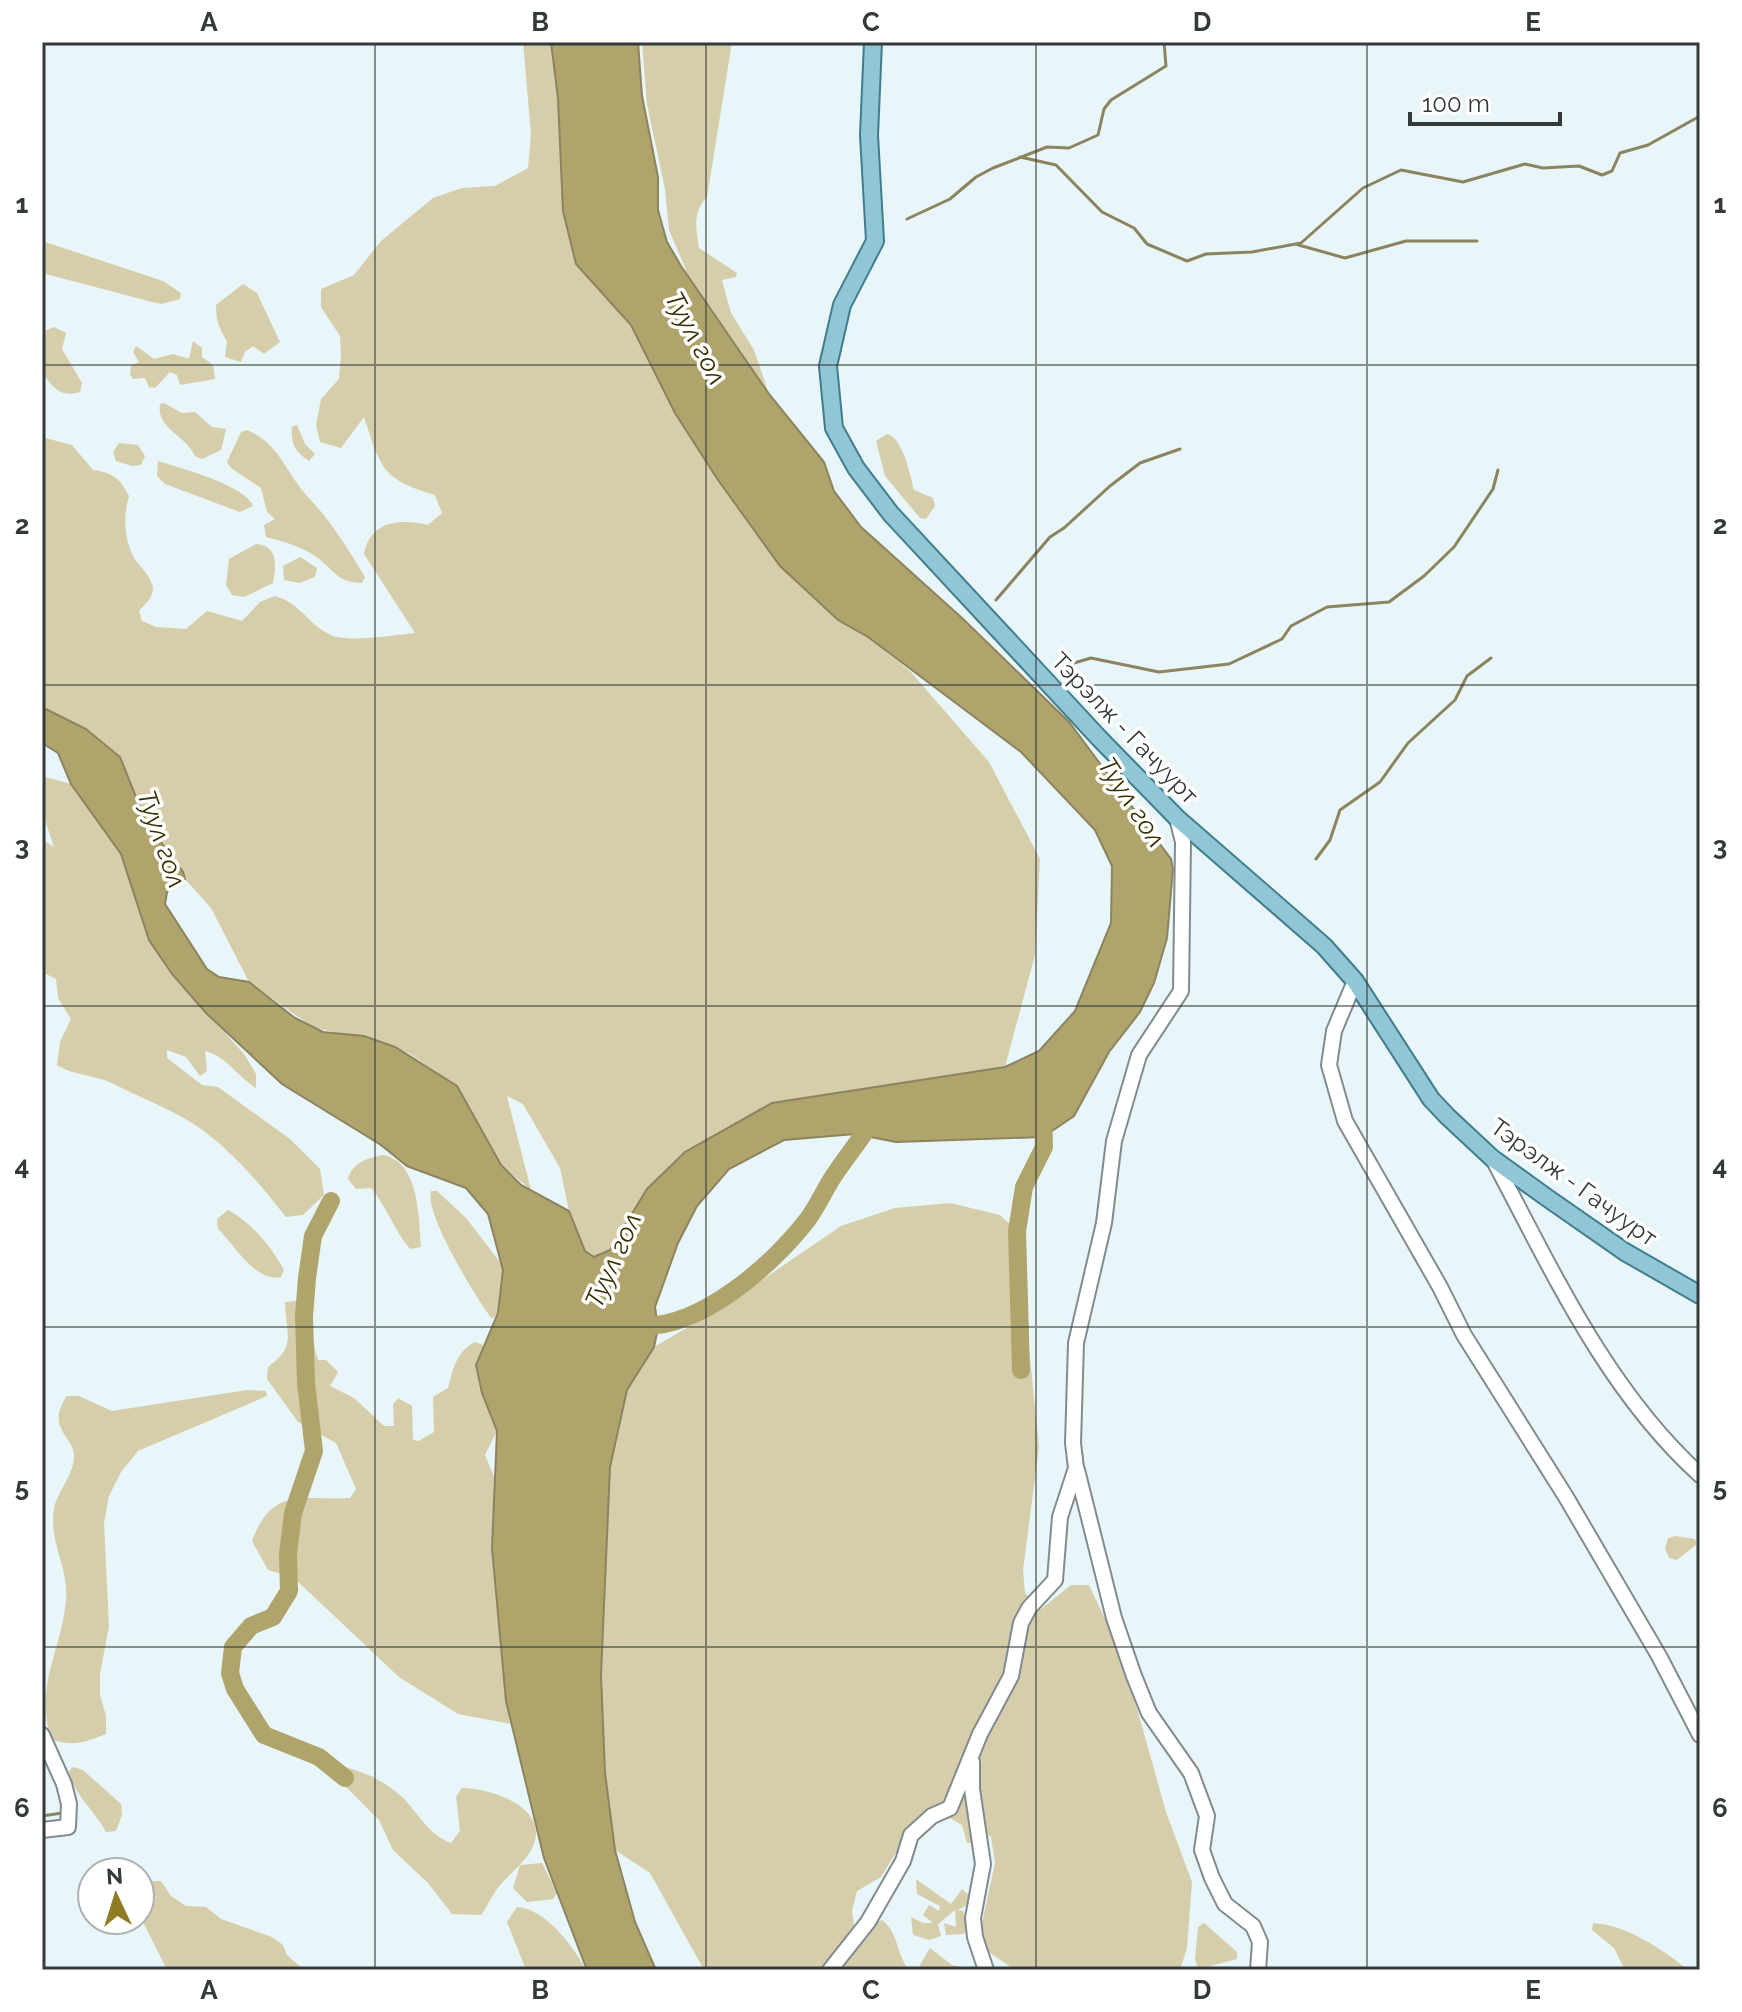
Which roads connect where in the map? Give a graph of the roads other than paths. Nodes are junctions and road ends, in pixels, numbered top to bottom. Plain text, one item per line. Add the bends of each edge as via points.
1 (873, 42) edge
2 (1177, 818) junction
3 (1355, 981) junction
4 (1492, 1158) junction
5 (1700, 1295) edge
6 (1076, 1468) junction
7 (1700, 1475) edge
8 (42, 1735) edge
9 (1700, 1735) edge
10 (973, 1754) junction
11 (42, 1830) edge
12 (830, 1970) edge
13 (986, 1970) edge
14 (1258, 1970) edge

1 - 2 main road, Тэрэлж - Гачуурт via 869,135 875,241 833,333 828,376 834,428 891,514
2 - 3 main road, Тэрэлж - Гачуурт via 1324,946
2 - 6 street via 1183,842 1181,991 1139,1055 1114,1141 1104,1223 1076,1343
3 - 4 main road, Тэрэлж - Гачуурт via 1431,1099
3 - 9 street via 1334,1031 1329,1065 1345,1121 1464,1335 1566,1497
4 - 5 main road, Тэрэлж - Гачуурт via 1625,1252
4 - 7 street via 1592,1341 1678,1455
6 - 10 street via 1060,1517 1055,1580 1021,1623 1011,1676
6 - 14 street via 1134,1676 1149,1713 1191,1773 1207,1816 1202,1850 1225,1904 1253,1926 1260,1942
8 - 11 street via 69,1804 68,1827
10 - 12 street via 950,1808 911,1835 903,1861 868,1922
10 - 13 street via 972,1789 983,1864 973,1918

